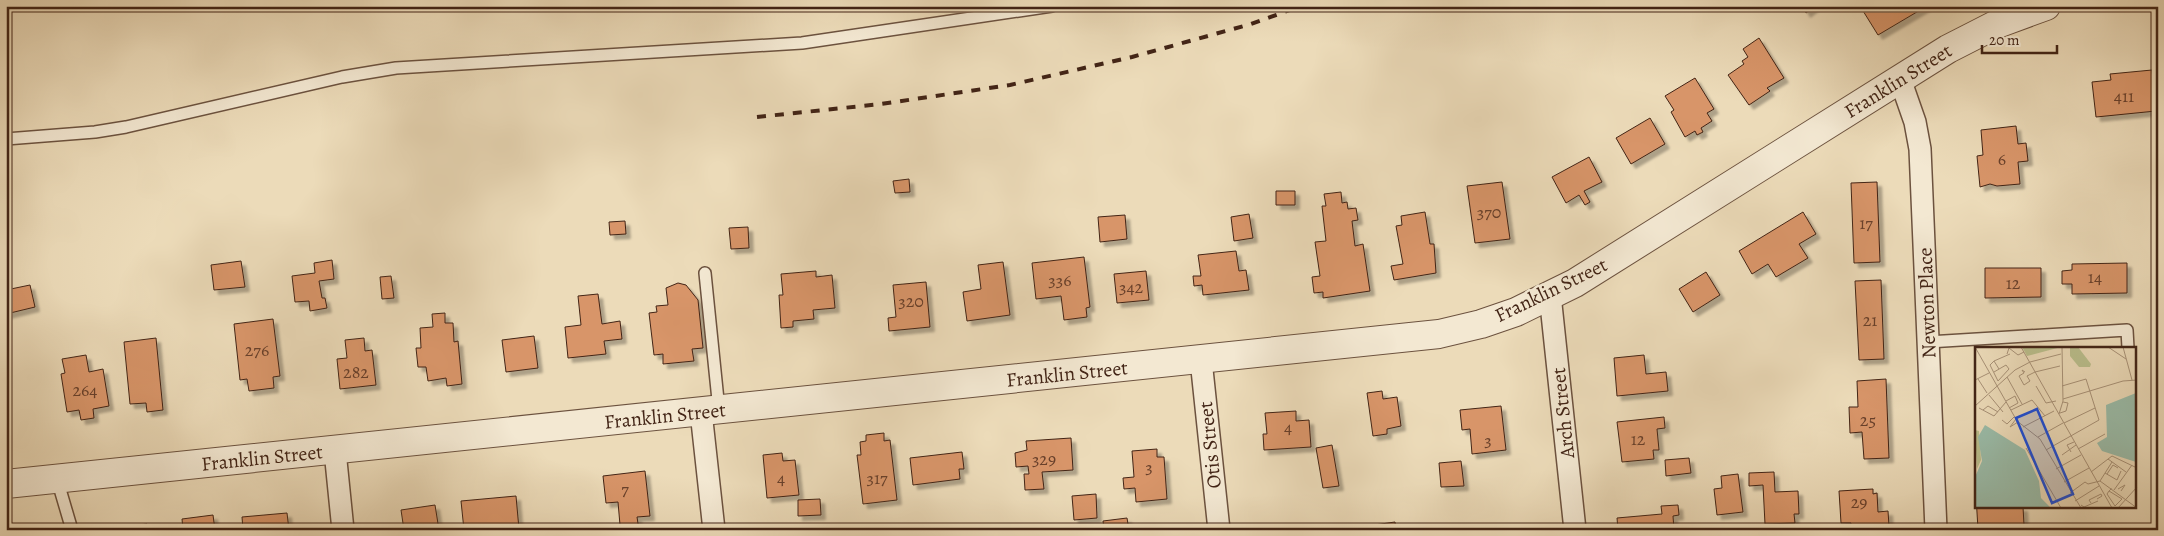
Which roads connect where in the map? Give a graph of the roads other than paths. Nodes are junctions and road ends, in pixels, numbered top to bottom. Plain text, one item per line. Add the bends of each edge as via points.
1 (1052, 6) edge
2 (2044, 7) edge
3 (1900, 79) junction
4 (6, 139) edge
5 (705, 273) dead end
6 (1550, 295) junction
7 (1928, 342) junction
8 (2128, 347) edge
9 (1201, 360) junction
10 (710, 411) junction
11 (335, 451) junction
12 (57, 479) junction
13 (6, 484) edge
14 (72, 530) edge
15 (343, 530) edge
16 (714, 530) edge
17 (1219, 530) edge
18 (1575, 530) edge
19 (1936, 530) edge

1 - 4 lane via 802,43 396,68 342,77 126,127
2 - 3 street, Franklin Street via 1973,35
3 - 6 street, Franklin Street via 1606,264
3 - 7 street, Newton Place via 1915,122 1920,149
5 - 10 lane
6 - 9 street, Franklin Street via 1516,312 1439,334
6 - 18 street, Arch Street
7 - 8 lane via 2127,330
7 - 19 street, Newton Place
9 - 10 street, Franklin Street
9 - 17 street, Otis Street
10 - 11 street, Franklin Street
10 - 16 street
11 - 12 street, Franklin Street
11 - 15 street
12 - 13 street, Franklin Street
12 - 14 lane

